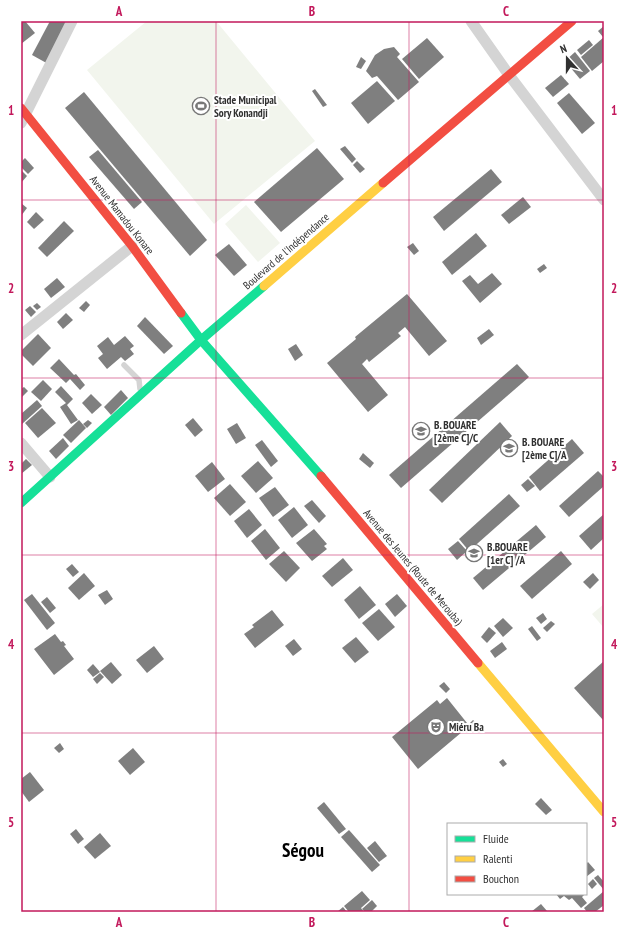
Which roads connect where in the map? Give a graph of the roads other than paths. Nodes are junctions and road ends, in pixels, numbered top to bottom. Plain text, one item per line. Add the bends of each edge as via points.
1 (72, 21) edge
2 (471, 21) edge
3 (572, 21) edge
4 (509, 74) junction
5 (23, 115) edge
6 (604, 200) edge
7 (132, 246) junction
8 (21, 335) edge
9 (201, 340) junction
10 (124, 365) dead end
11 (140, 395) junction
12 (21, 443) edge
13 (50, 477) junction
14 (21, 503) edge
15 (604, 812) edge

1 - 5 street
2 - 4 street
3 - 4 main road, Boulevard de l'Indépendance
4 - 6 street
4 - 9 main road, Boulevard de l'Indépendance
5 - 7 main road, Avenue Mamadou Konare
7 - 8 street
7 - 9 main road, Avenue Mamadou Konare
9 - 11 main road, Boulevard de l'Indépendance
9 - 15 main road, Avenue des Jeunes (Route de Merouba) via 289,439
10 - 11 lane via 139,380
11 - 13 main road, Boulevard de l'Indépendance
12 - 13 street
13 - 14 main road, Boulevard de l'Indépendance

